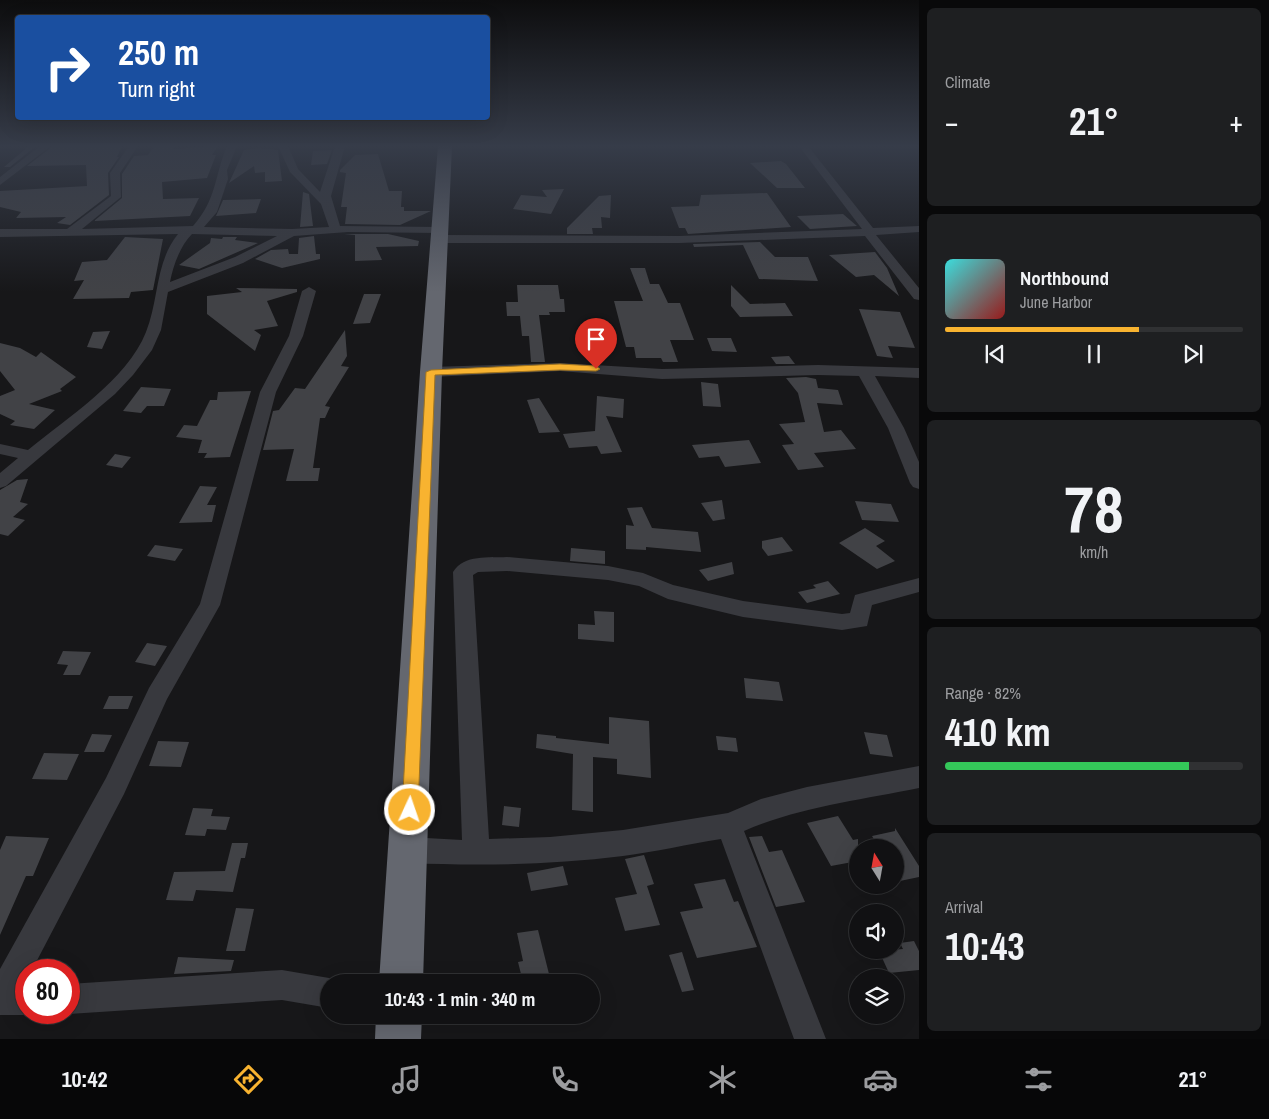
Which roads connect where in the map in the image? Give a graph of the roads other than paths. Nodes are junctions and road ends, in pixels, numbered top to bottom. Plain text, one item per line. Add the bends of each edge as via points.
1 (116, 194) edge
2 (217, 194) edge
3 (316, 194) edge
4 (326, 194) edge
5 (442, 194) edge
6 (841, 194) edge
7 (325, 202) junction
8 (336, 229) junction
9 (919, 229) edge
10 (188, 231) junction
11 (870, 232) junction
12 (0, 233) edge
13 (70, 233) junction
14 (292, 233) junction
15 (440, 235) junction
16 (162, 290) junction
17 (309, 291) dead end
18 (919, 296) edge
19 (864, 371) junction
20 (431, 372) junction
21 (919, 373) edge
22 (0, 449) edge
23 (30, 456) junction
24 (0, 482) edge
25 (919, 483) edge
26 (919, 585) edge
27 (919, 777) edge
28 (729, 825) junction
29 (408, 850) junction
30 (476, 853) junction
31 (401, 974) edge
32 (320, 991) edge
33 (80, 998) edge
34 (0, 999) edge
35 (15, 1000) edge
36 (399, 1024) edge
37 (398, 1039) edge
38 (810, 1039) edge

1 - 13 street
2 - 10 street via 211,212 197,228
3 - 7 street
4 - 7 street
5 - 15 highway
6 - 11 street
7 - 8 street
8 - 14 street
8 - 15 street
9 - 11 street
10 - 13 street
10 - 14 street
10 - 16 street via 181,238 166,271
11 - 15 street via 704,239 523,241
11 - 18 street via 871,238
12 - 13 street
14 - 16 street via 239,260
15 - 20 highway
16 - 23 street via 154,330 145,350 128,372
17 - 34 street via 296,336 268,392 210,605 157,694 115,786
19 - 20 street via 662,374 560,367
19 - 21 street
19 - 25 street via 896,428
20 - 29 highway
22 - 23 street
23 - 24 street
26 - 30 street via 862,600 859,620 842,622 743,609 608,573 507,564 468,567 463,572
27 - 28 street via 807,799 761,811
28 - 30 street via 623,843
28 - 38 street
29 - 30 street
29 - 31 highway
32 - 33 street via 282,985
34 - 35 street
36 - 37 highway

